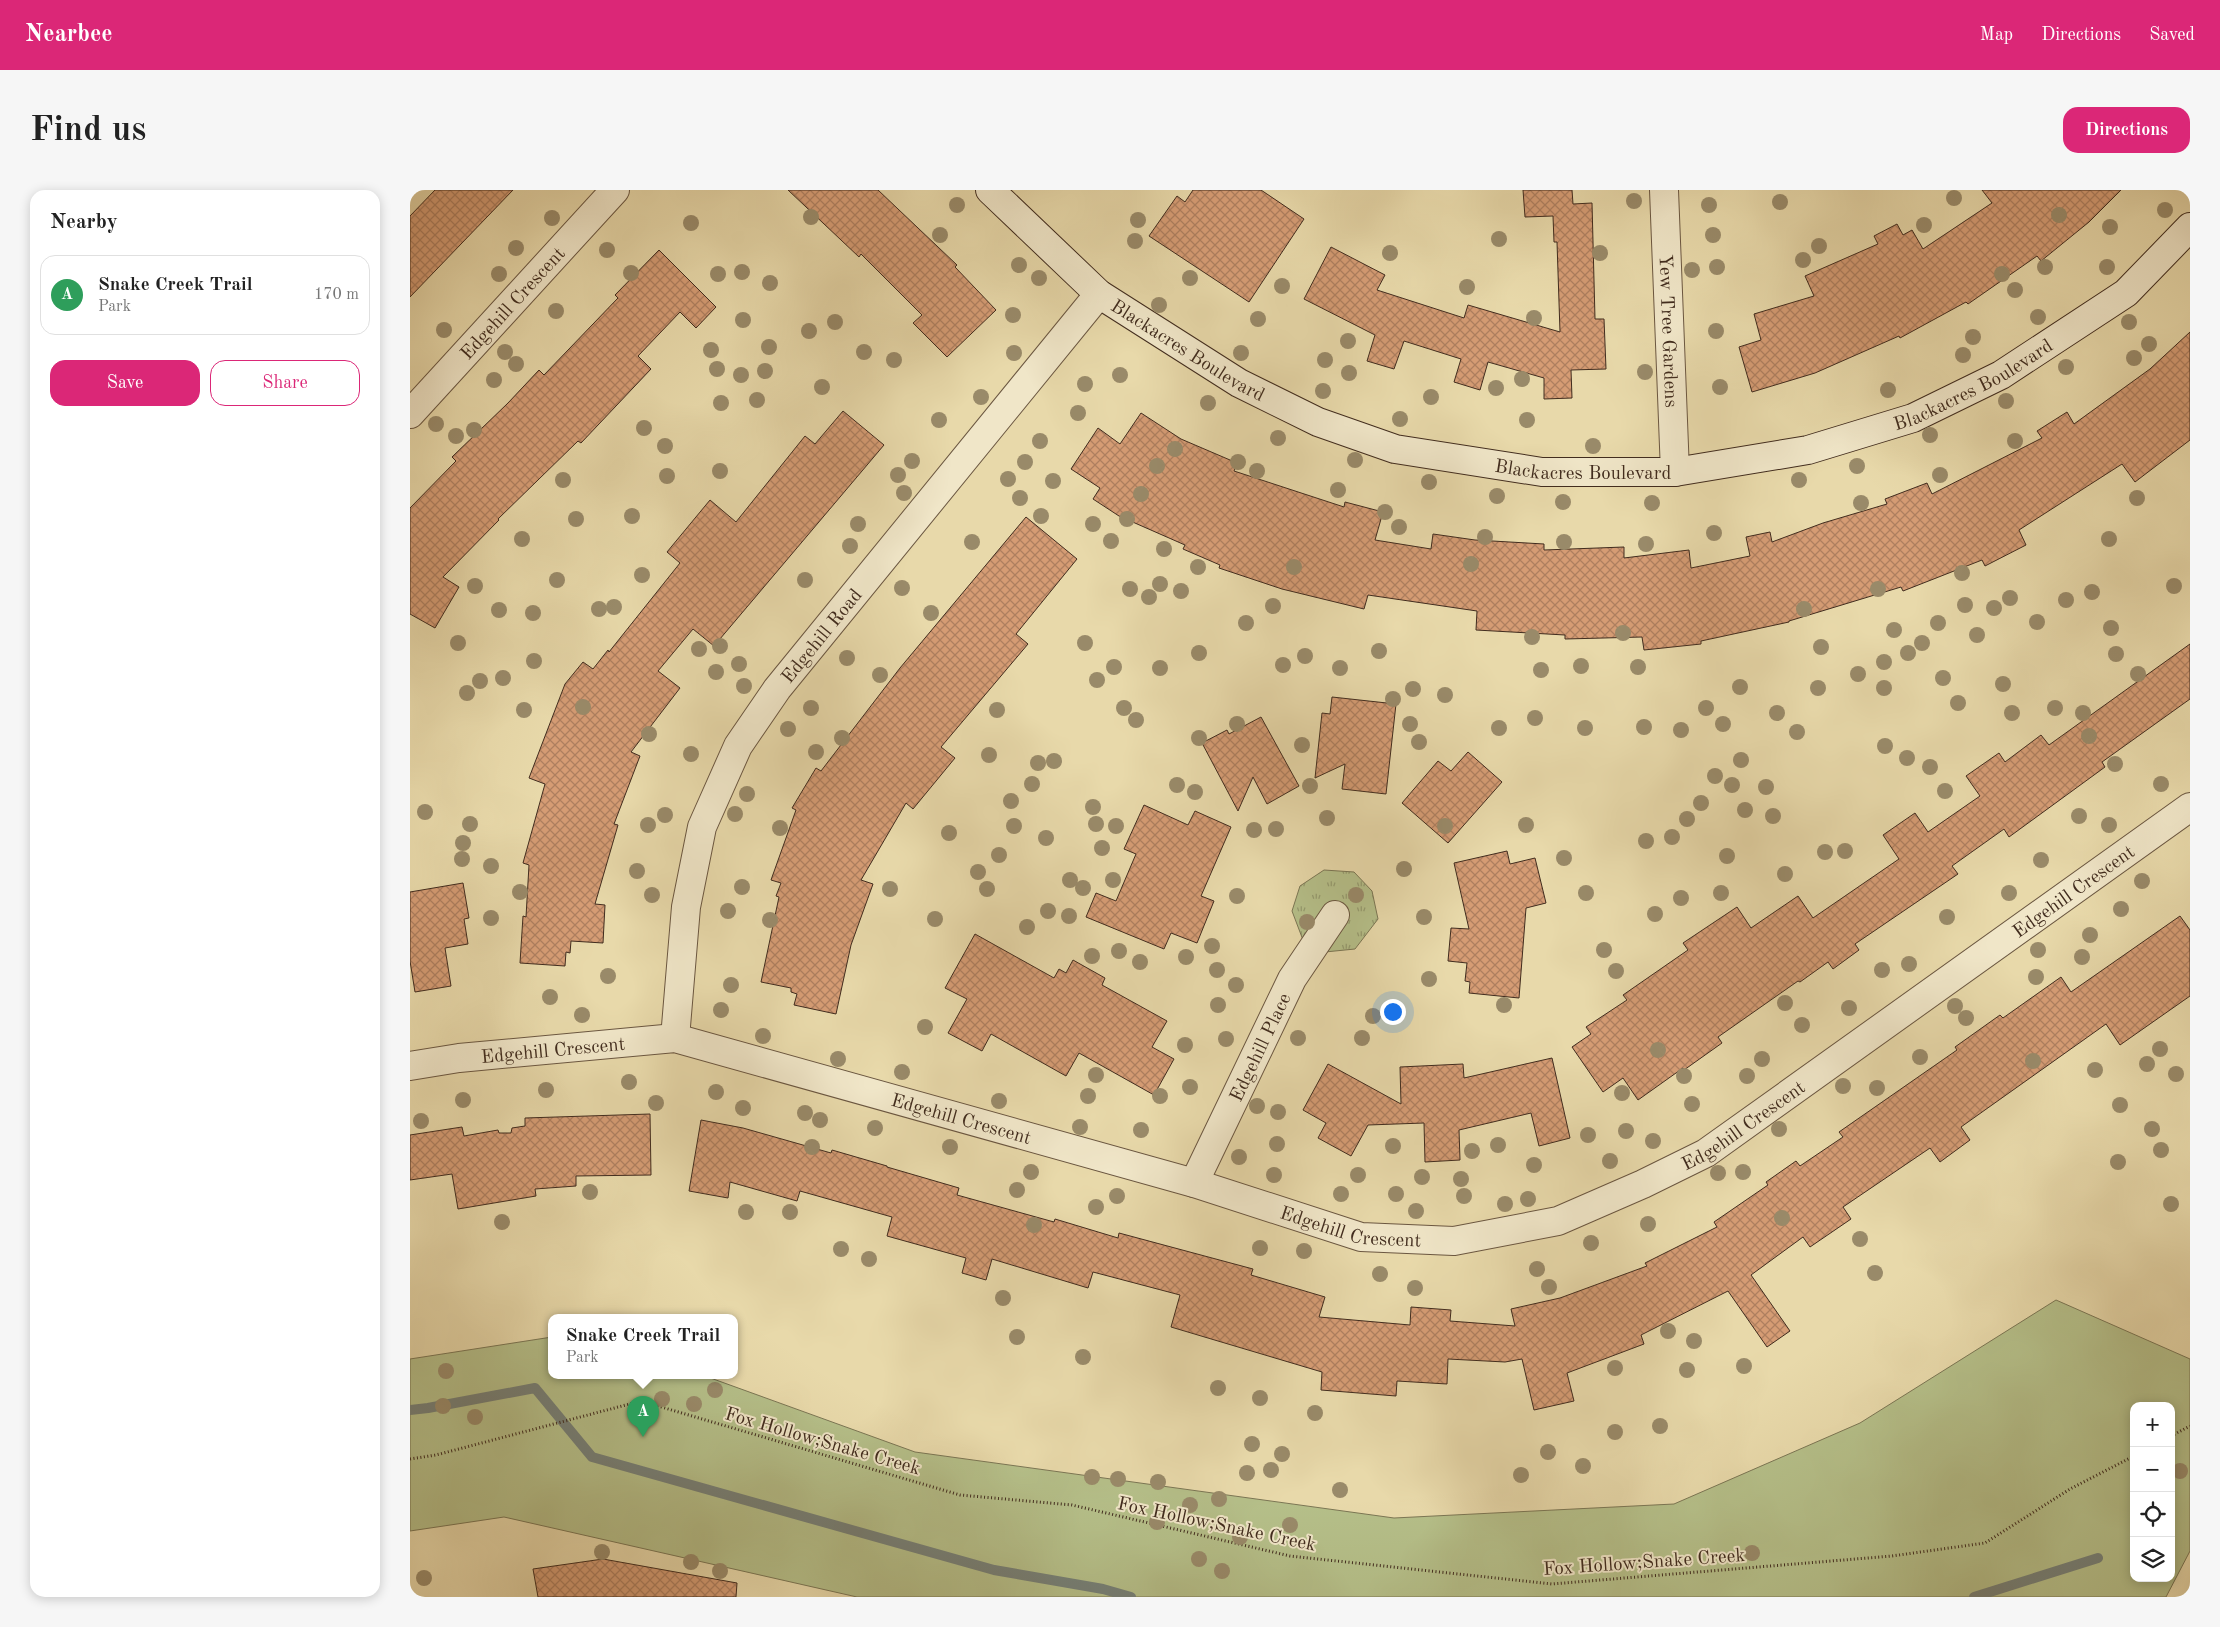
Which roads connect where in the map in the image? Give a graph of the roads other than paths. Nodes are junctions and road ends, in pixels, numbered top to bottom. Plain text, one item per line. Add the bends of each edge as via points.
1 (616, 190) edge
2 (990, 190) edge
3 (1664, 190) edge
4 (2190, 227) edge
5 (1099, 294) junction
6 (410, 414) edge
7 (1675, 472) junction
8 (2190, 807) edge
9 (1335, 915) dead end
10 (675, 1038) junction
11 (410, 1066) edge
12 (1194, 1183) junction

1 - 6 street, Edgehill Crescent
2 - 5 street, Blackacres Boulevard
3 - 7 street, Yew Tree Gardens
4 - 7 street, Blackacres Boulevard via 2126,293 2001,375 1913,418 1808,450
5 - 7 street, Blackacres Boulevard via 1238,383 1318,422 1395,449 1542,472
5 - 10 street, Edgehill Road via 777,689 738,746 702,827 686,908
8 - 12 street, Edgehill Crescent via 1706,1153 1558,1221 1454,1241 1361,1236
9 - 12 street, Edgehill Place via 1292,979
10 - 11 street, Edgehill Crescent via 459,1058
10 - 12 street, Edgehill Crescent

